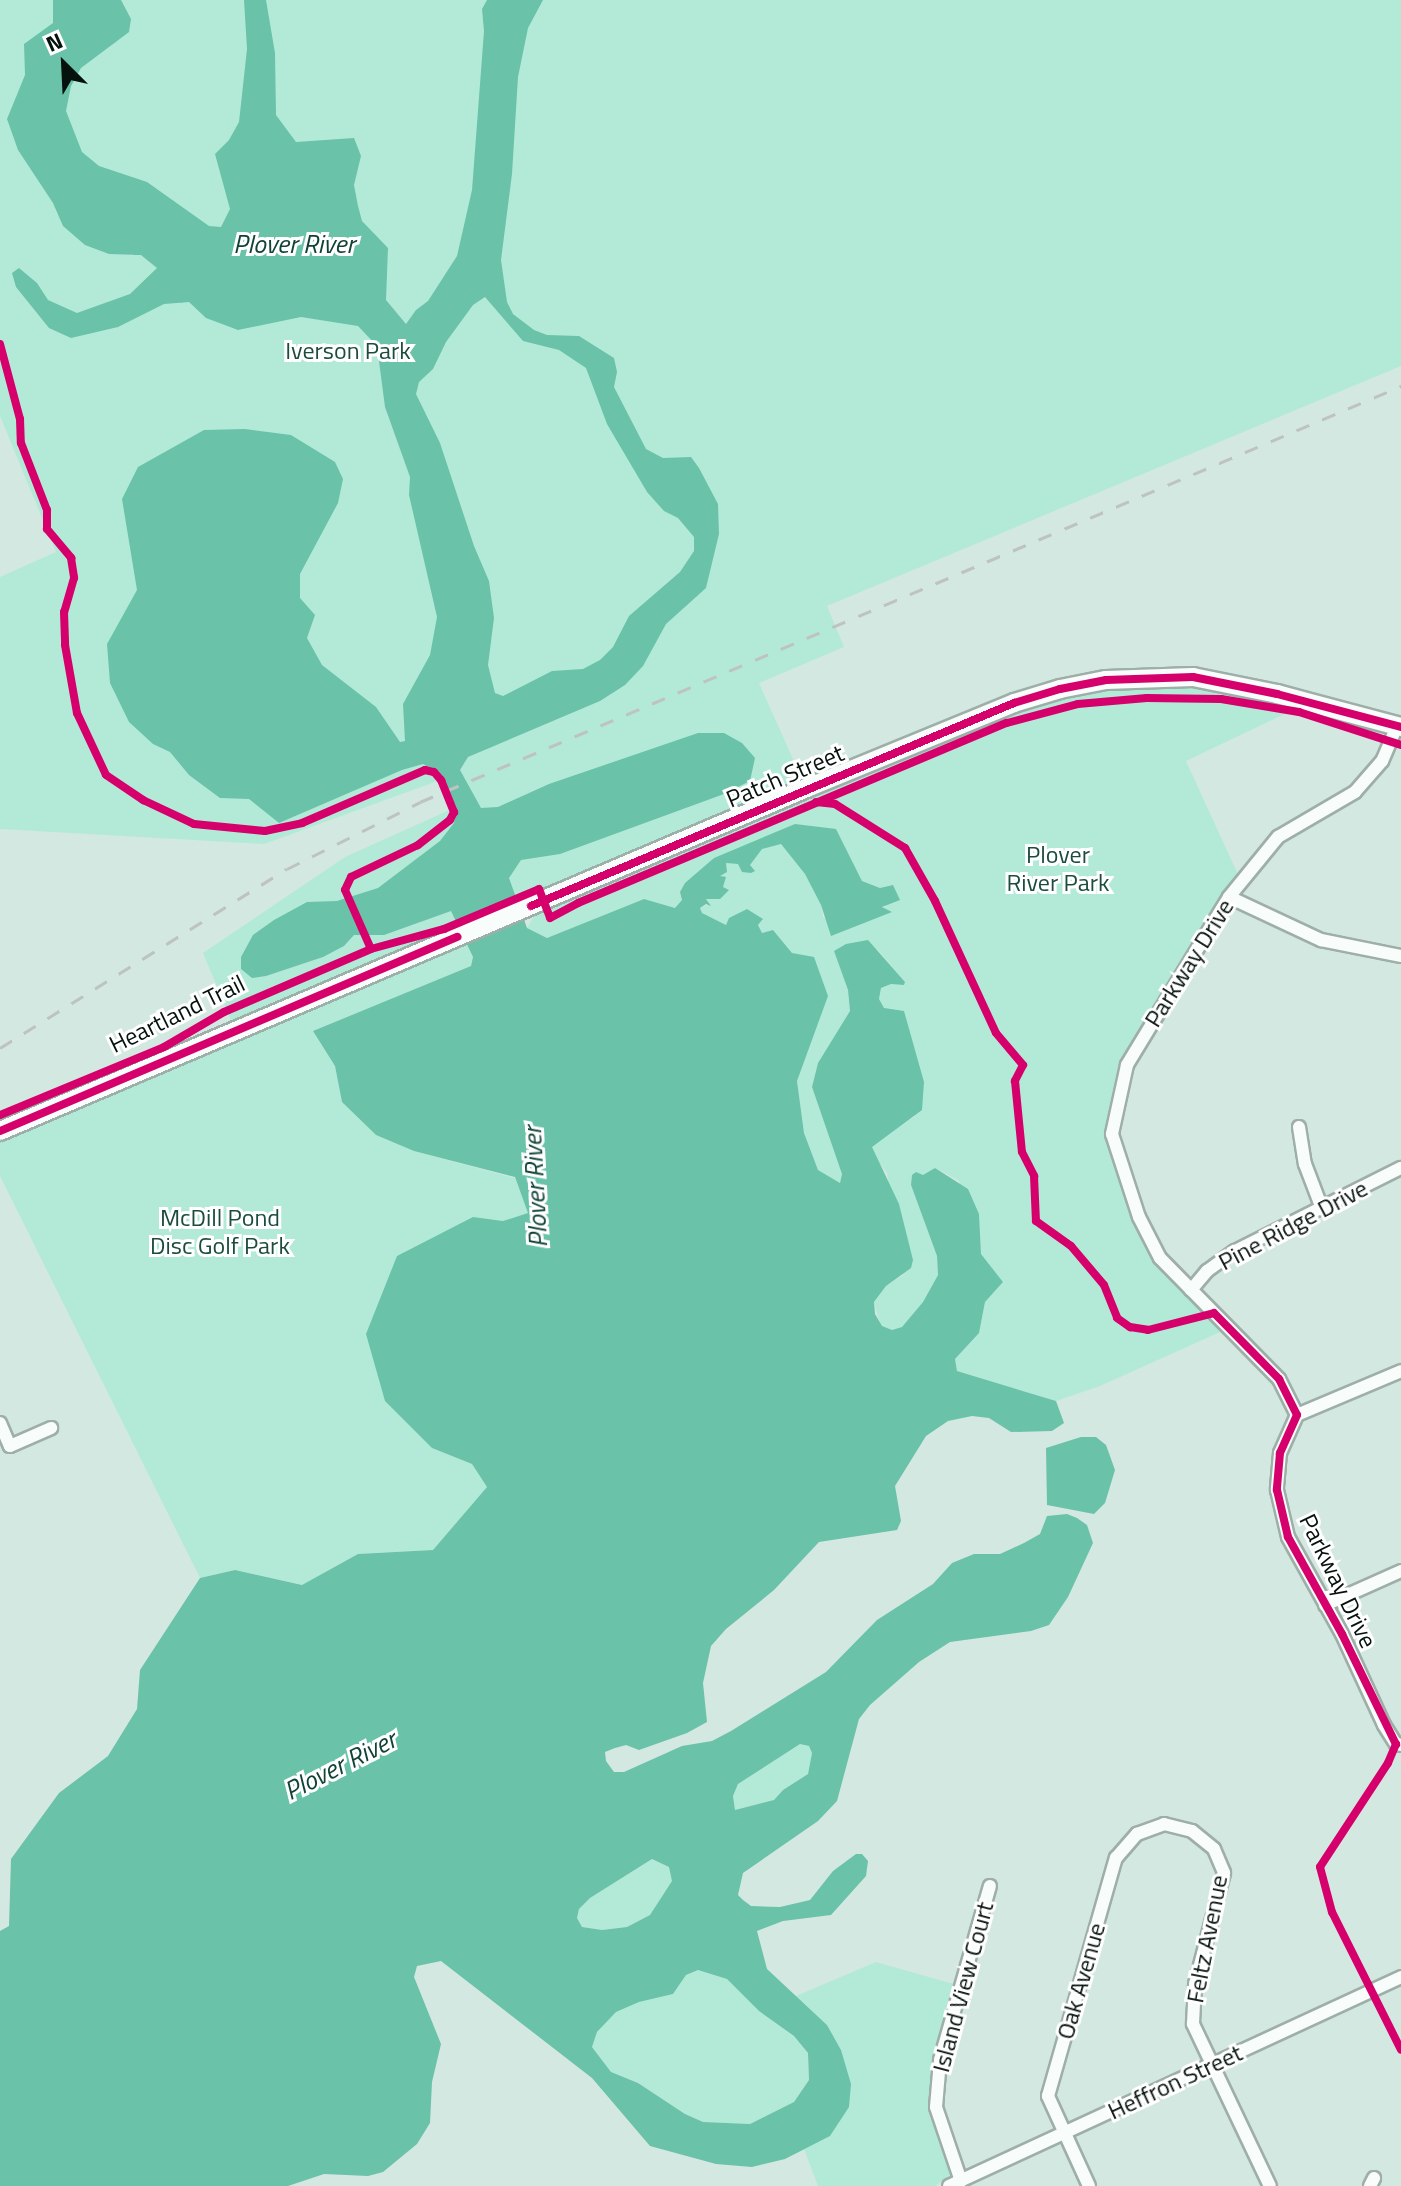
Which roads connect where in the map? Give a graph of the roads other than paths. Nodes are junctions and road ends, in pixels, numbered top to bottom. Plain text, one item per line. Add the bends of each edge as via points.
1 (1399, 727) edge
2 (1229, 897) junction
3 (1401, 956) edge
4 (1299, 1127) dead end
5 (0, 1131) edge
6 (1401, 1168) edge
7 (1321, 1206) junction
8 (1191, 1290) junction
9 (1401, 1371) edge
10 (1297, 1415) junction
11 (0, 1423) edge
12 (51, 1428) dead end
13 (1401, 1571) edge
14 (1325, 1605) junction
15 (1401, 1745) edge
16 (1192, 1831) joint
17 (990, 1886) dead end
18 (1401, 1977) edge
19 (1212, 2063) junction
20 (1065, 2134) junction
21 (955, 2183) edge
22 (1089, 2186) edge
23 (1270, 2186) edge

1 - 2 street, Parkway Drive via 1382,761 1355,792 1278,837
1 - 5 street, Patch Street via 1193,677 1120,679 1060,689 1014,703
2 - 3 street via 1321,940
2 - 8 street, Parkway Drive via 1127,1065 1112,1134 1149,1238 1160,1258
4 - 7 street via 1305,1164
6 - 7 street, Pine Ridge Drive
7 - 8 street, Pine Ridge Drive via 1235,1251
8 - 10 street, Parkway Drive via 1279,1379
9 - 10 street
10 - 14 street, Parkway Drive via 1280,1453 1277,1490 1288,1537
11 - 12 street via 10,1446
13 - 14 street
14 - 15 street, Parkway Drive via 1384,1725
16 - 19 street, Feltz Avenue via 1214,1849 1224,1873 1195,1984 1193,2024
16 - 20 street, Oak Avenue via 1164,1824 1137,1834 1116,1858 1048,2096
17 - 21 street, Island View Court via 940,2060 936,2107
18 - 19 street, Heffron Street
19 - 20 street, Heffron Street
19 - 23 street, Feltz Avenue
20 - 21 street, Heffron Street
20 - 22 street, Oak Avenue

